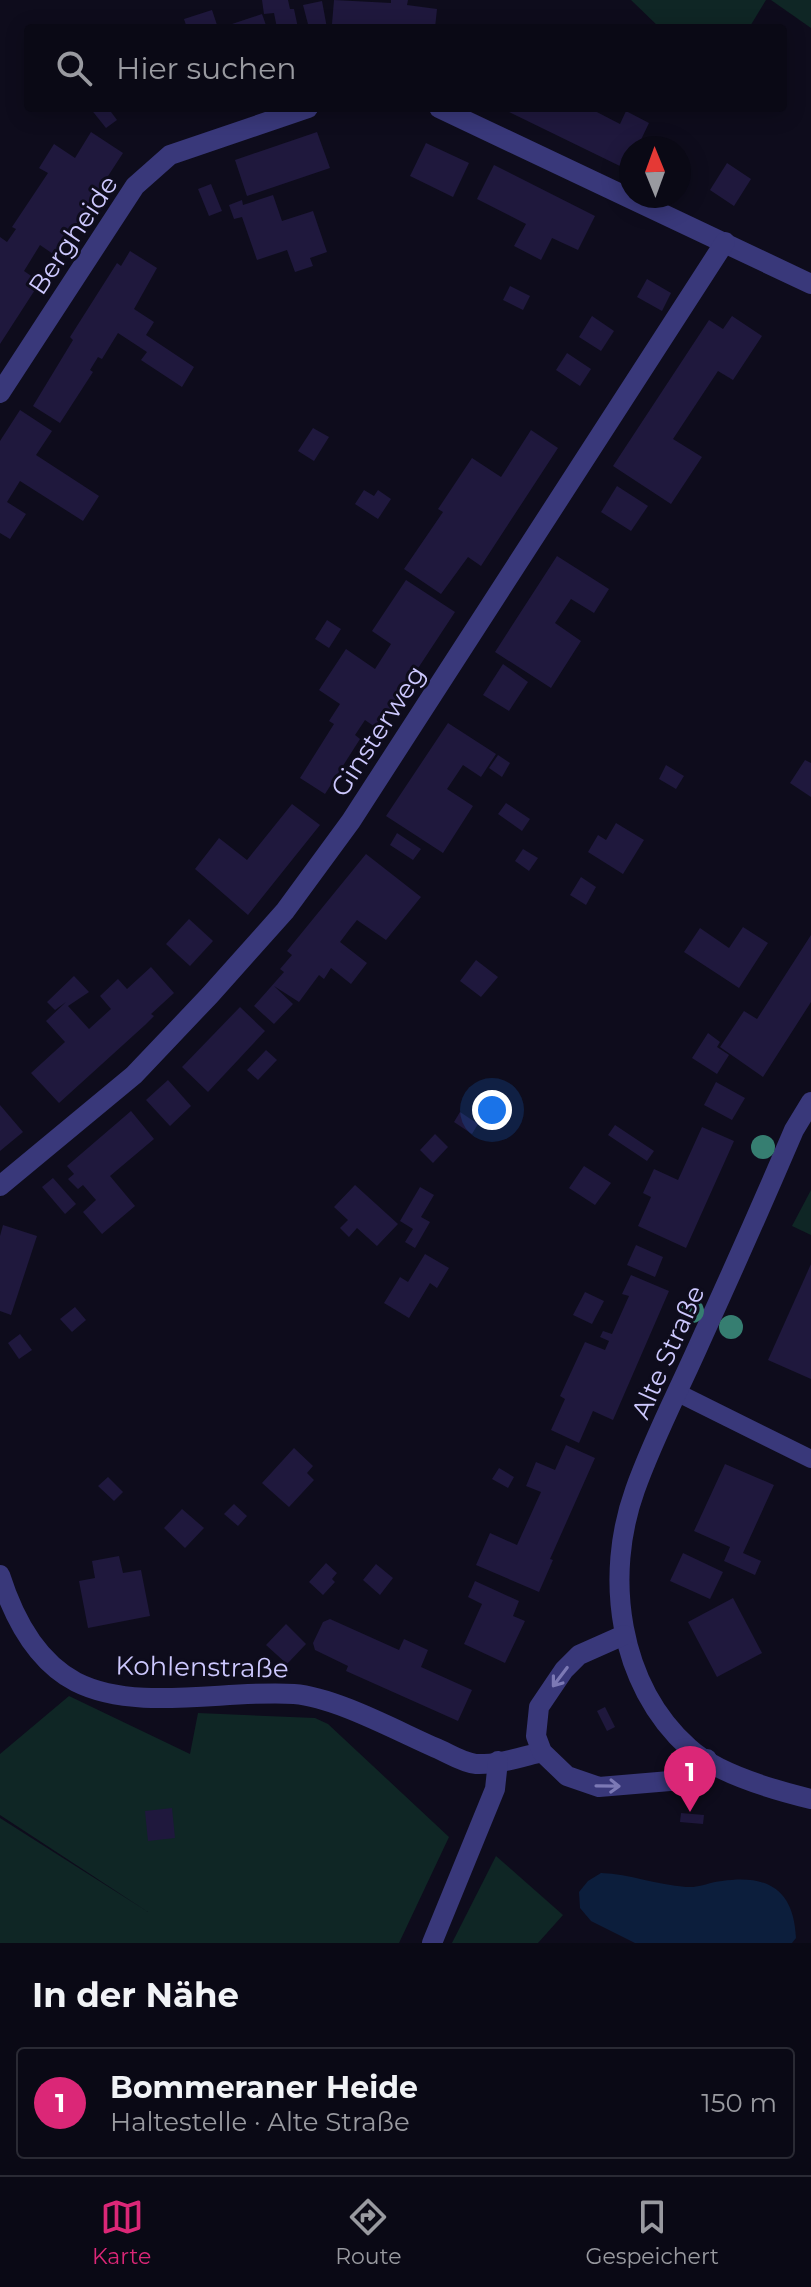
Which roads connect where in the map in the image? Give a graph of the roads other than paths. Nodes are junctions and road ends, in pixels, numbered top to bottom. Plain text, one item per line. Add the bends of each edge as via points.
1 (296, 112) edge
2 (448, 112) edge
3 (725, 242) junction
4 (811, 284) edge
5 (0, 393) edge
6 (811, 1102) edge
7 (0, 1186) edge
8 (678, 1393) junction
9 (811, 1459) edge
10 (0, 1575) edge
11 (624, 1635) junction
12 (542, 1752) junction
13 (707, 1759) junction
14 (498, 1761) junction
15 (811, 1799) edge
16 (432, 1943) edge

1 - 5 street, Bergheide via 170,155 135,186
2 - 3 street
3 - 4 street
3 - 7 street, Ginsterweg via 360,808 285,911 134,1075
6 - 8 street, Alte Straße
8 - 9 lane
8 - 11 street, Alte Straße via 634,1491 619,1563
10 - 14 street, Kohlenstraße via 15,1613 44,1657 91,1688 137,1697 295,1694 338,1706 473,1764
11 -> 12 street via 579,1655 564,1670 539,1707 536,1736
11 - 13 street, Alte Straße via 660,1713 689,1749
12 -> 13 street via 567,1776 599,1787 690,1776
12 - 14 street
13 - 15 street, Alte Straße via 731,1773
14 - 16 street via 495,1789

